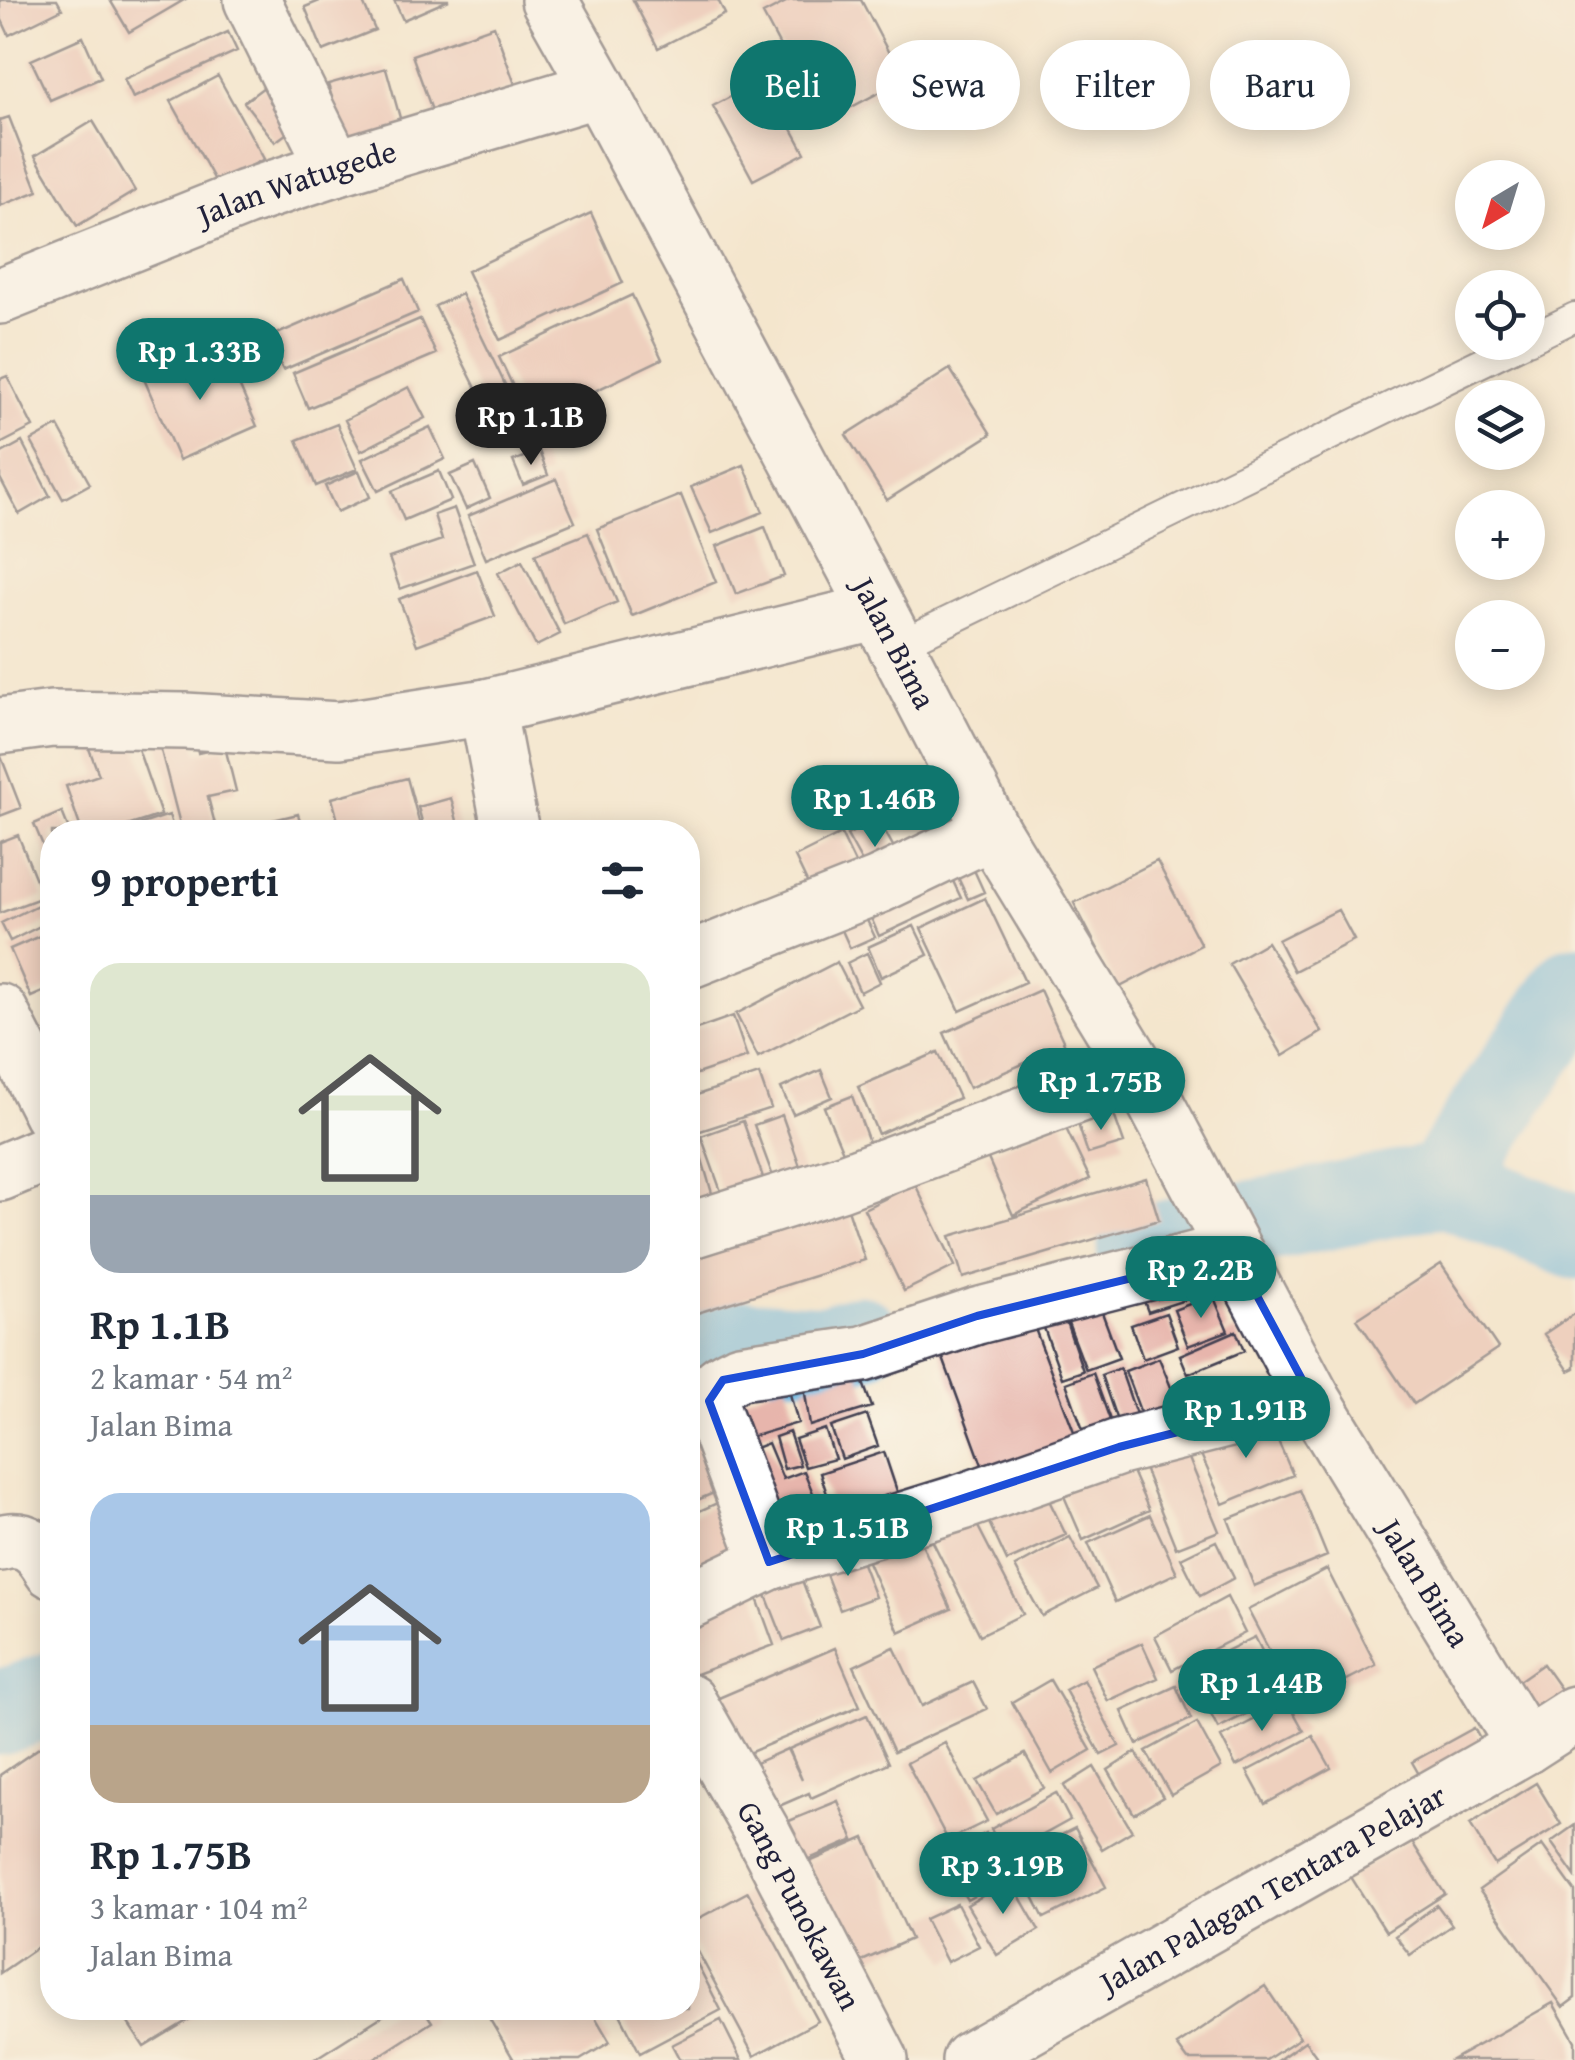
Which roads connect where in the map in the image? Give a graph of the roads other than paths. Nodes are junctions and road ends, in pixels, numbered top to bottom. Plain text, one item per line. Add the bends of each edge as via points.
1 (252, 0) edge
2 (548, 0) edge
3 (598, 89) junction
4 (334, 168) junction
5 (0, 296) edge
6 (1575, 318) edge
7 (1545, 332) edge
8 (1485, 360) edge
9 (887, 629) junction
10 (488, 707) junction
11 (0, 726) edge
12 (509, 820) edge
13 (992, 831) junction
14 (700, 956) edge
15 (0, 1012) edge
16 (1139, 1072) junction
17 (40, 1090) edge
18 (40, 1157) edge
19 (0, 1174) edge
20 (700, 1227) edge
21 (1227, 1239) junction
22 (1312, 1398) junction
23 (0, 1542) edge
24 (40, 1553) edge
25 (769, 1562) junction
26 (700, 1595) edge
27 (1575, 1714) edge
28 (700, 1723) edge
29 (1524, 1746) junction
30 (880, 2060) edge
31 (970, 2060) edge

1 - 4 street
2 - 3 street, Jalan Bima
3 - 4 street, Jalan Watugede
3 - 9 street, Jalan Bima
4 - 5 street, Jalan Watugede
6 - 7 lane
8 - 9 lane
9 - 10 street
9 - 13 street, Jalan Bima
10 - 11 street via 339,730 52,719
10 - 12 street
13 - 14 street via 879,885
13 - 16 street, Jalan Bima
15 - 17 street
16 - 20 street
16 - 21 street, Jalan Bima
18 - 19 street
21 - 22 street, Jalan Bima
21 - 25 street via 1198,1259 978,1316 863,1354 723,1380 709,1401
22 - 25 street via 1119,1447
22 - 29 street, Jalan Bima
23 - 24 street via 30,1543
25 - 26 street
27 - 29 street, Jalan Palagan Tentara Pelajar
28 - 30 street, Gang Punokawan
29 - 31 street, Jalan Palagan Tentara Pelajar

